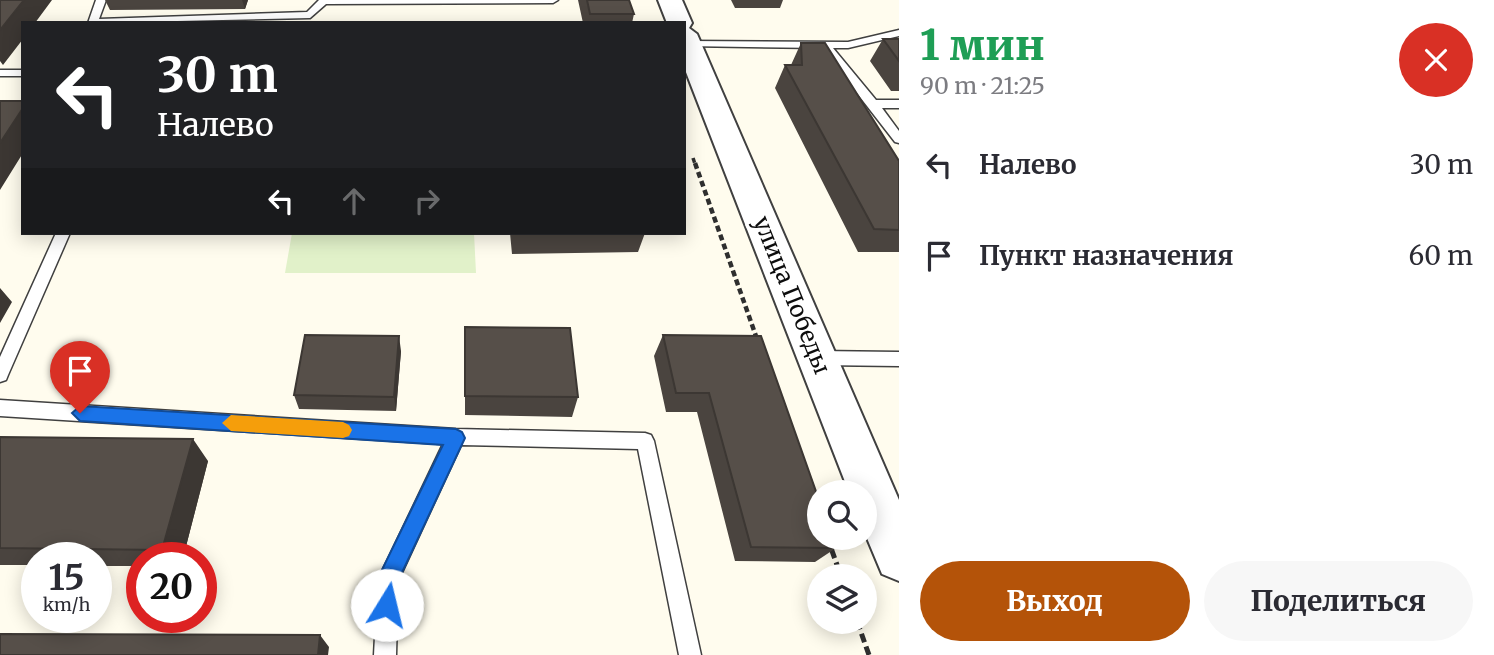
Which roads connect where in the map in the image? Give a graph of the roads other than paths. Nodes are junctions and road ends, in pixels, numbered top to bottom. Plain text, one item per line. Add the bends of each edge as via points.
1 (102, 0) edge
2 (323, 0) edge
3 (383, 0) edge
4 (553, 0) edge
5 (670, 0) edge
6 (93, 21) edge
7 (124, 21) edge
8 (679, 21) edge
9 (891, 31) edge
10 (686, 33) edge
11 (686, 38) edge
12 (824, 44) junction
13 (21, 73) edge
14 (0, 74) edge
15 (873, 104) junction
16 (899, 104) edge
17 (899, 139) edge
18 (62, 235) edge
19 (818, 358) junction
20 (899, 359) edge
21 (0, 375) edge
22 (0, 408) edge
23 (456, 438) junction
24 (899, 557) edge
25 (385, 655) edge
26 (690, 655) edge

1 - 6 lane
2 - 3 lane
2 - 7 lane via 310,15
3 - 4 lane
5 - 8 street, улица Победы
9 - 12 lane via 848,45
10 - 12 lane
11 - 19 street, улица Победы
12 - 15 lane
13 - 14 lane
15 - 16 lane
15 - 17 lane
18 - 21 lane
19 - 20 lane
19 - 24 street, улица Победы
22 - 23 lane
23 - 25 lane via 388,580
23 - 26 lane via 645,441

